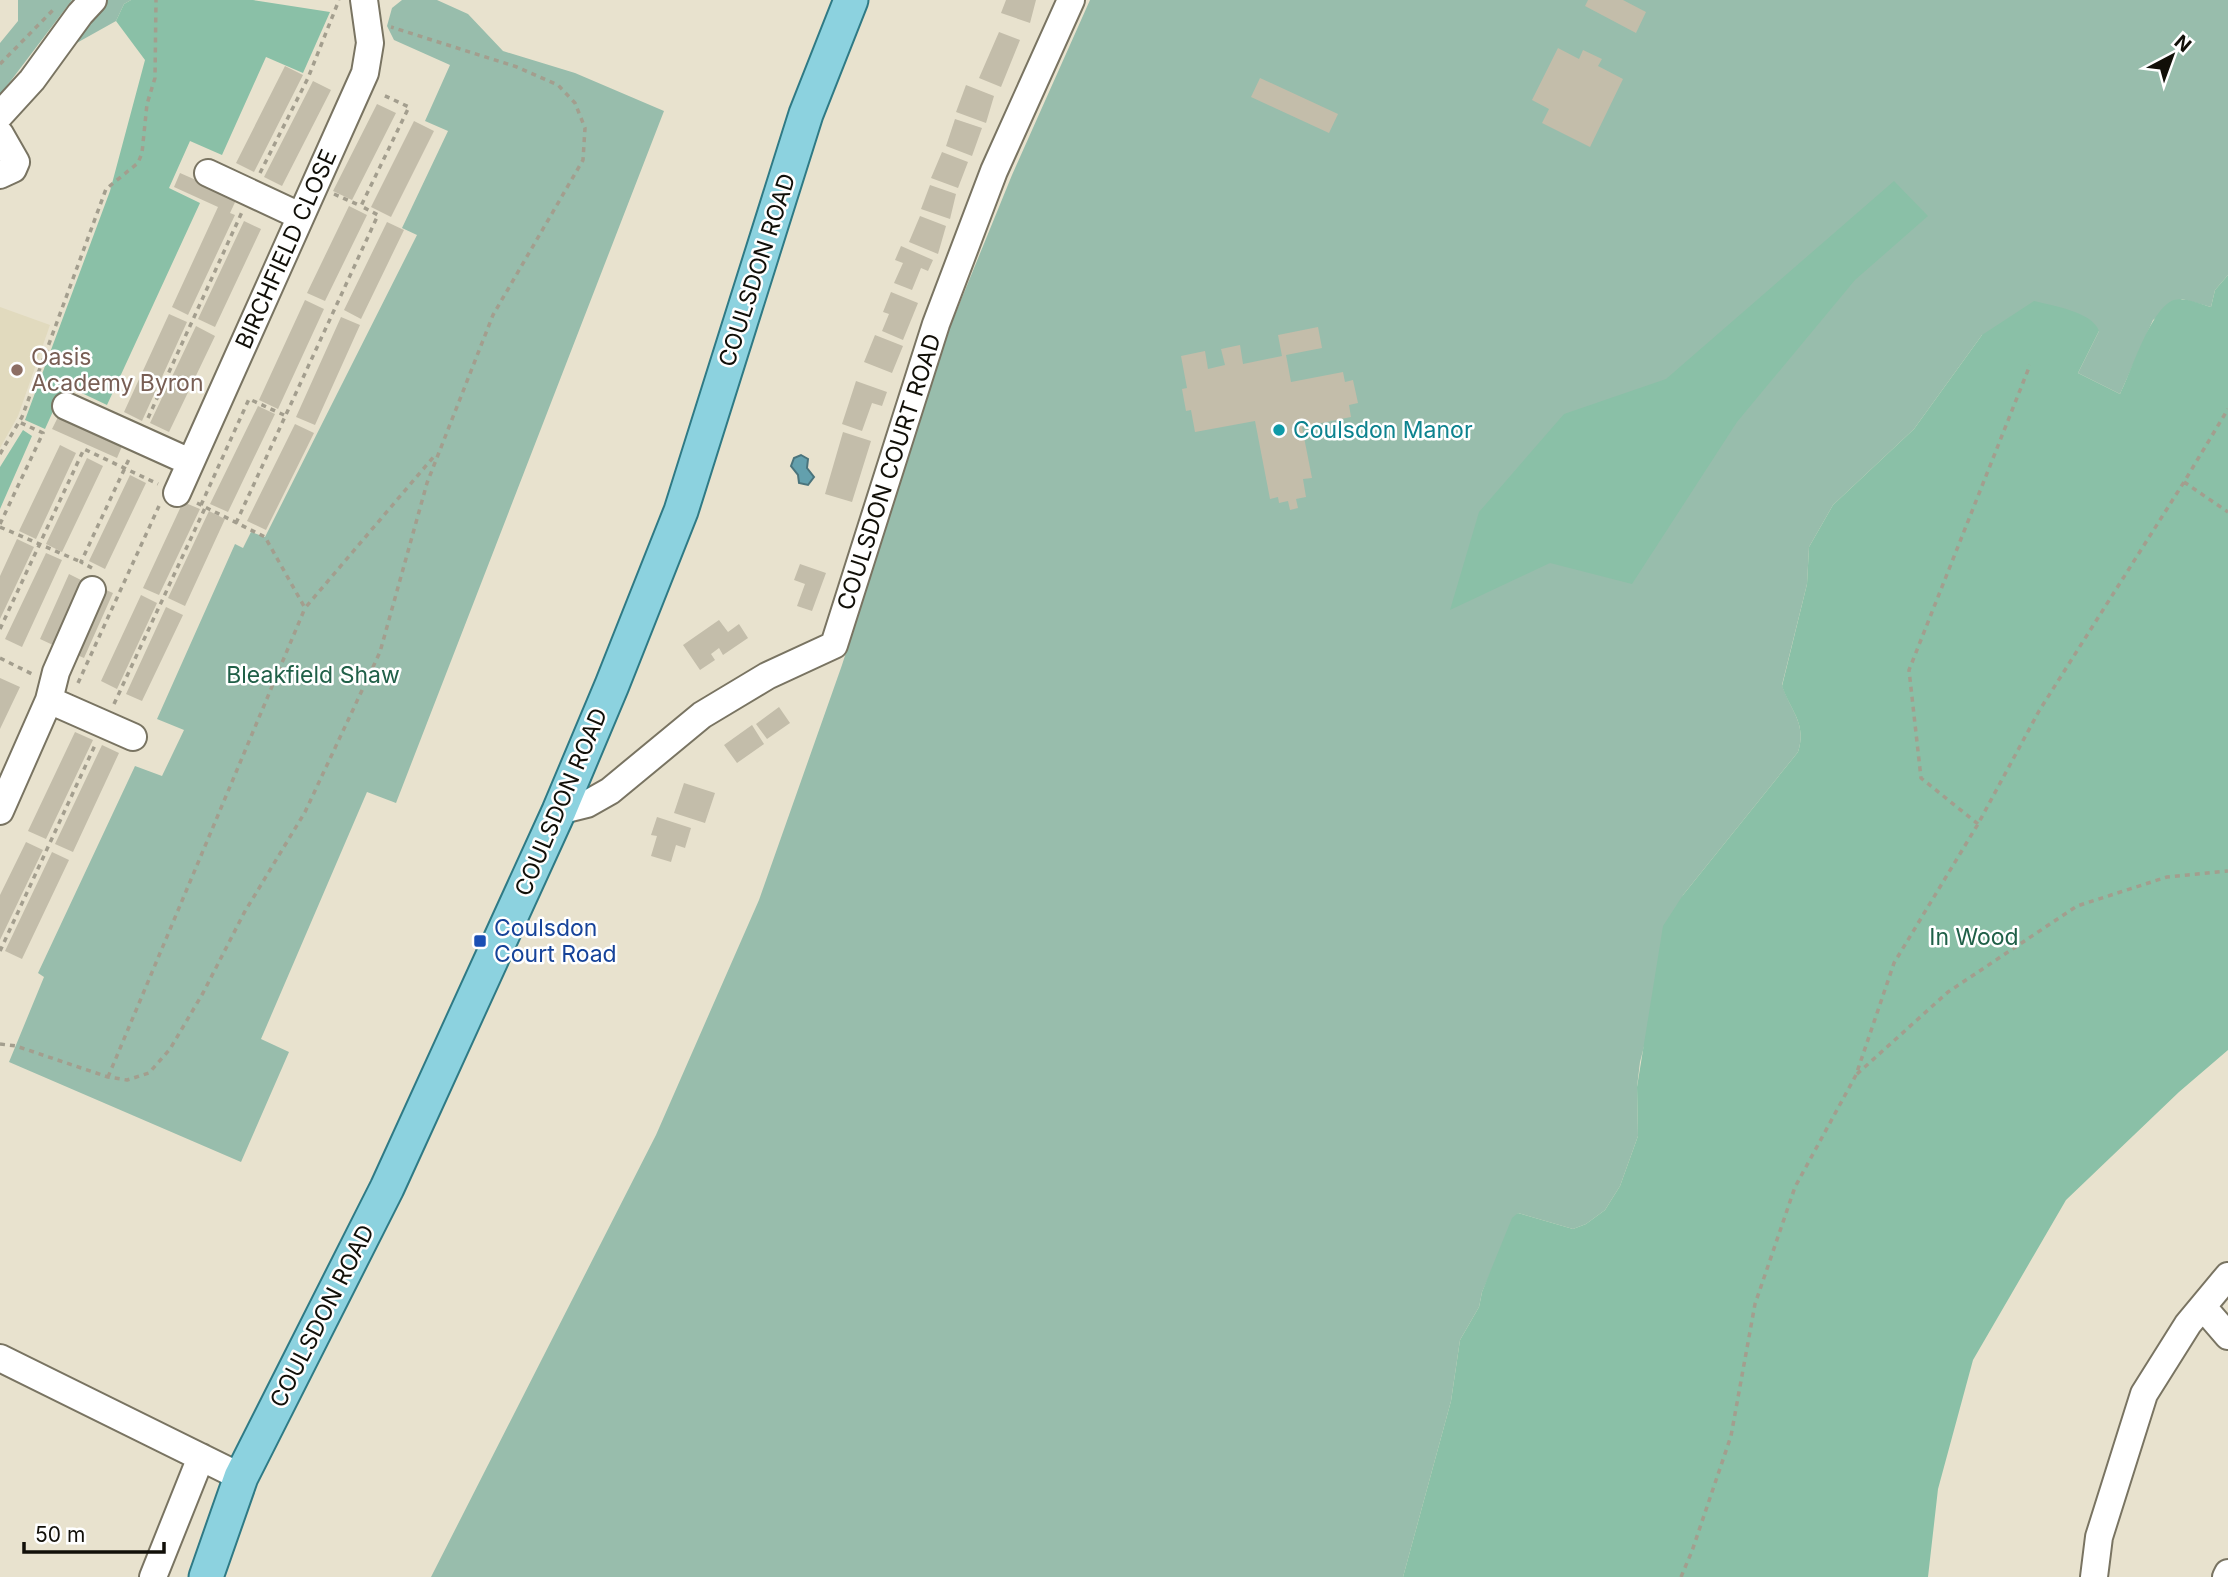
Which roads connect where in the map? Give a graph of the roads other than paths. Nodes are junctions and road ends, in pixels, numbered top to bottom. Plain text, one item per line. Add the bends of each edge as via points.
1 (93, 0) edge
2 (364, 0) edge
3 (852, 0) edge
4 (1071, 0) edge
5 (0, 115) edge
6 (0, 134) edge
7 (208, 173) dead end
8 (0, 175) edge
9 (300, 216) junction
10 (66, 406) dead end
11 (190, 462) junction
12 (172, 491) road end
13 (92, 590) road end
14 (56, 697) junction
15 (133, 737) dead end
16 (0, 811) edge
17 (559, 811) junction
18 (2228, 1276) edge
19 (2203, 1307) junction
20 (2228, 1336) edge
21 (0, 1359) edge
22 (201, 1457) junction
23 (241, 1477) junction
24 (153, 1577) edge
25 (206, 1577) edge
26 (2094, 1577) edge

1 - 5 street
2 - 9 street, BIRCHFIELD CLOSE via 382,40
3 - 17 main road, COULSDON ROAD via 806,114 681,512
4 - 17 street, COULSDON COURT ROAD via 994,171 936,324 834,645 767,676 702,715 610,791 587,804
6 - 8 street via 16,162 13,169
7 - 9 street
9 - 11 street, BIRCHFIELD CLOSE
10 - 11 street
11 - 12 street, BIRCHFIELD CLOSE
13 - 14 street via 56,672
14 - 15 street
14 - 16 street
17 - 23 main road, COULSDON ROAD via 387,1188
18 - 19 street
19 - 20 street
19 - 26 street via 2144,1394 2099,1537
21 - 22 street
22 - 23 street
22 - 24 street
23 - 25 main road, COULSDON ROAD

